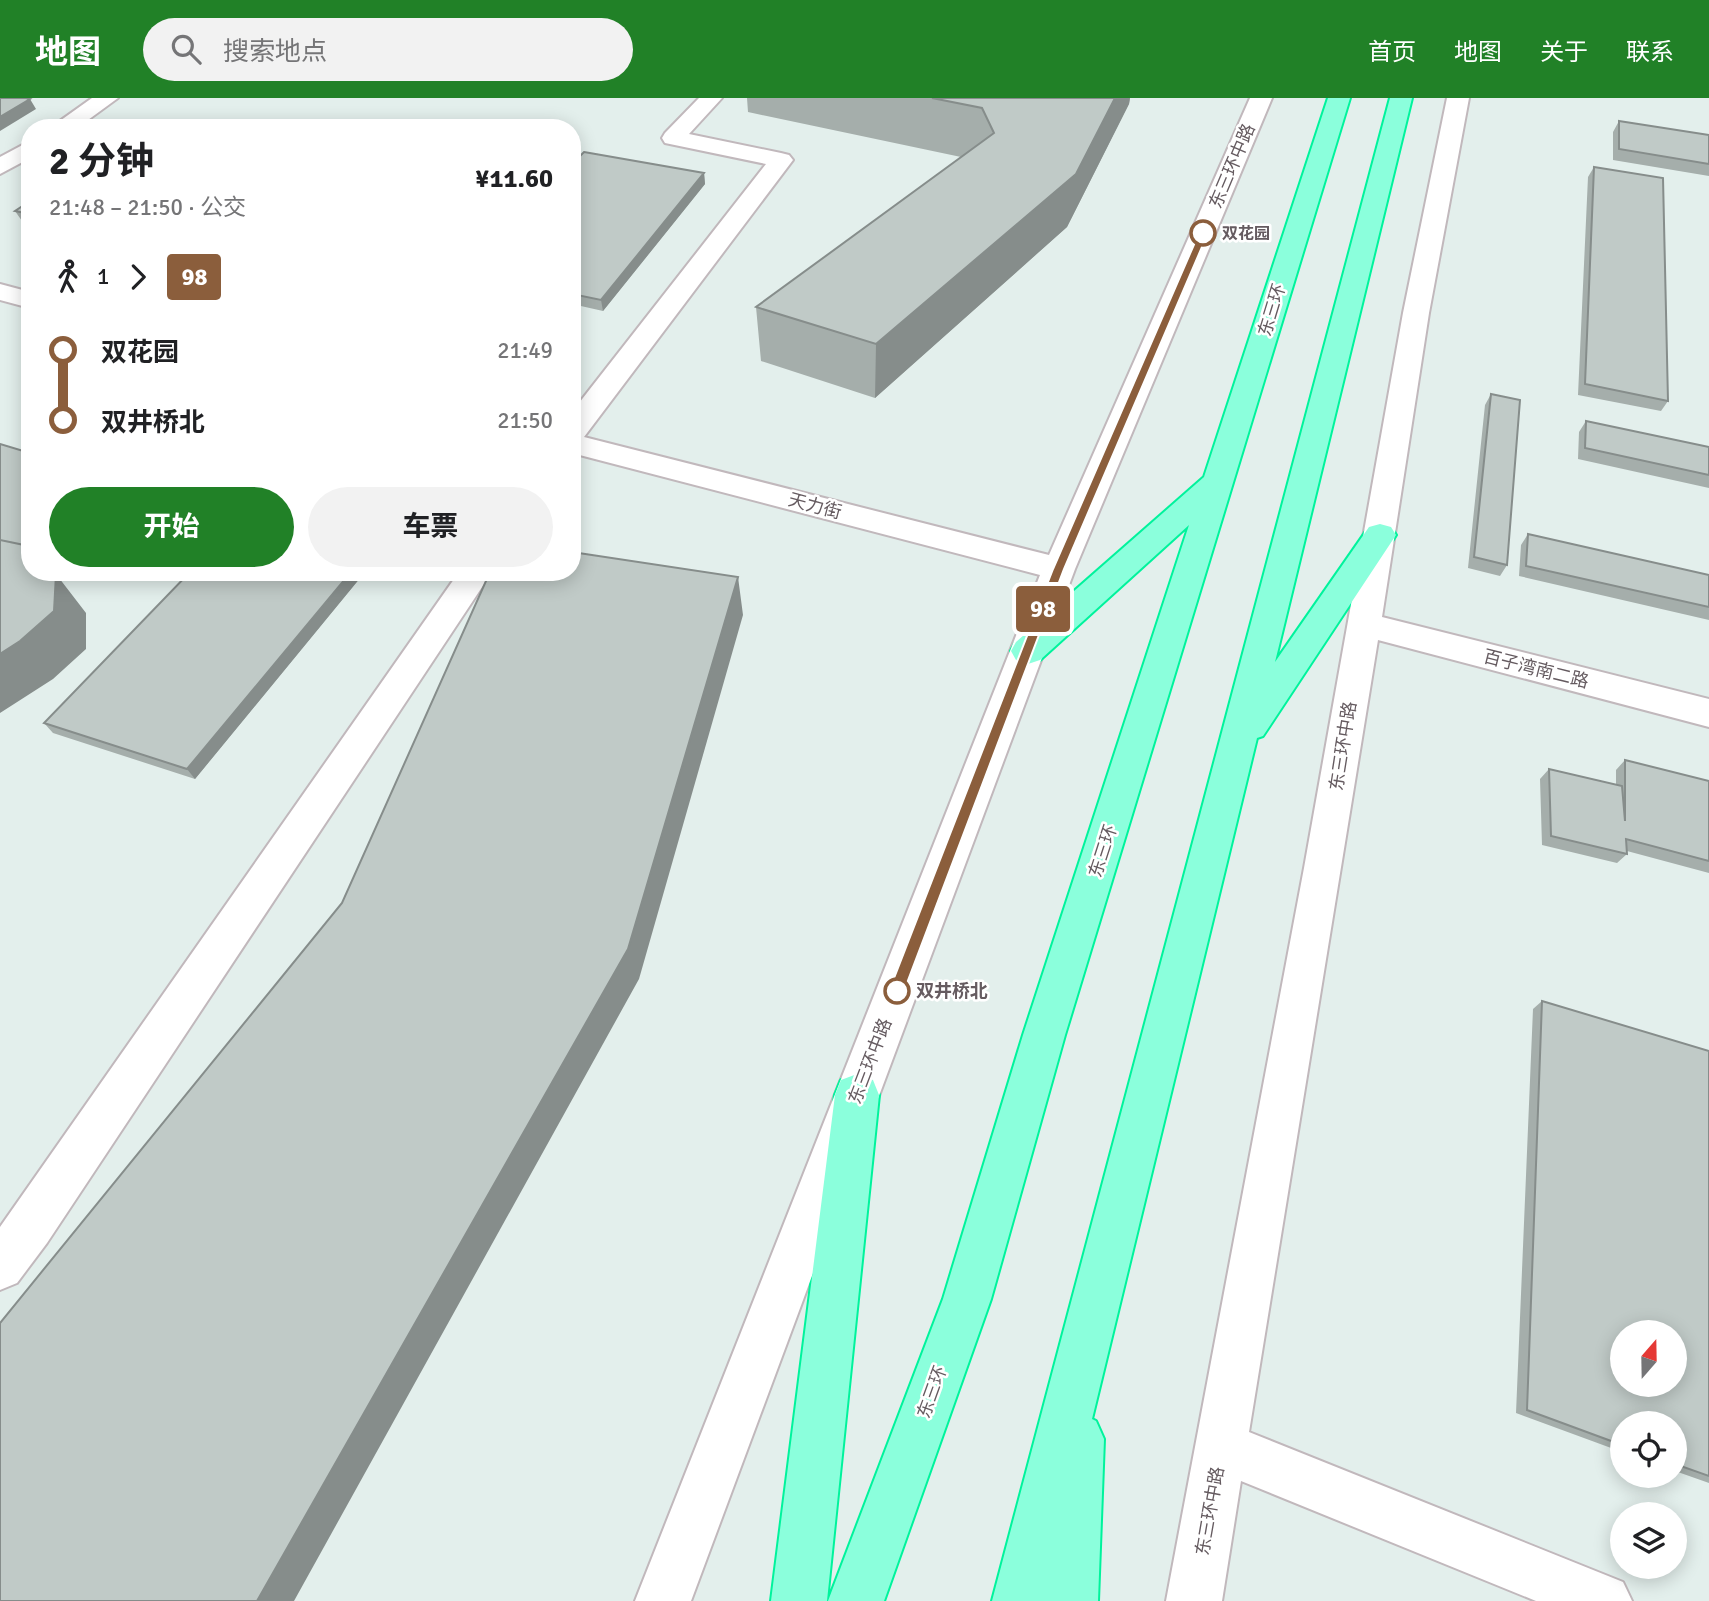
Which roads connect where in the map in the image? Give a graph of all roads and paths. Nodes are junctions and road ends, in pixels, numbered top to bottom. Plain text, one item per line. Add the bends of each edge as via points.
1 (107, 98) edge
2 (711, 98) edge
3 (1261, 98) edge
4 (1339, 98) edge
5 (1401, 98) edge
6 (1458, 98) edge
7 (75, 119) edge
8 (21, 154) edge
9 (0, 167) edge
10 (0, 292) edge
11 (21, 298) edge
12 (581, 420) edge
13 (581, 445) edge
14 (1219, 481) junction
15 (1380, 535) junction
16 (1059, 569) junction
17 (470, 581) edge
18 (1363, 624) junction
19 (1028, 651) junction
20 (1709, 713) edge
21 (1235, 748) junction
22 (857, 1095) junction
23 (0, 1266) edge
24 (1083, 1352) junction
25 (1221, 1447) junction
26 (663, 1601) edge
27 (799, 1601) edge
28 (856, 1601) edge
29 (1020, 1601) edge
30 (1070, 1601) edge
31 (1194, 1601) edge
32 (1604, 1601) edge

1 - 7 street
2 - 12 street via 673,138 781,160
3 - 16 street, 东三环中路
4 - 14 highway, 东三环
5 - 21 highway
6 - 15 street, 东三环中路 via 1416,313
8 - 9 street
10 - 11 street
13 - 16 street, 天力街
14 - 19 highway
14 - 28 highway, 东三环 via 1044,1035 967,1299
15 - 18 street, 东三环中路
15 - 21 highway
16 - 19 street, 东三环中路
17 - 23 street
18 - 20 street, 百子湾南二路
18 - 25 street, 东三环中路
19 - 22 street, 东三环中路
21 - 24 highway
22 - 26 street, 东三环中路
22 - 27 highway
24 - 29 highway
24 - 30 highway
25 - 31 street, 东三环中路
25 - 32 street

